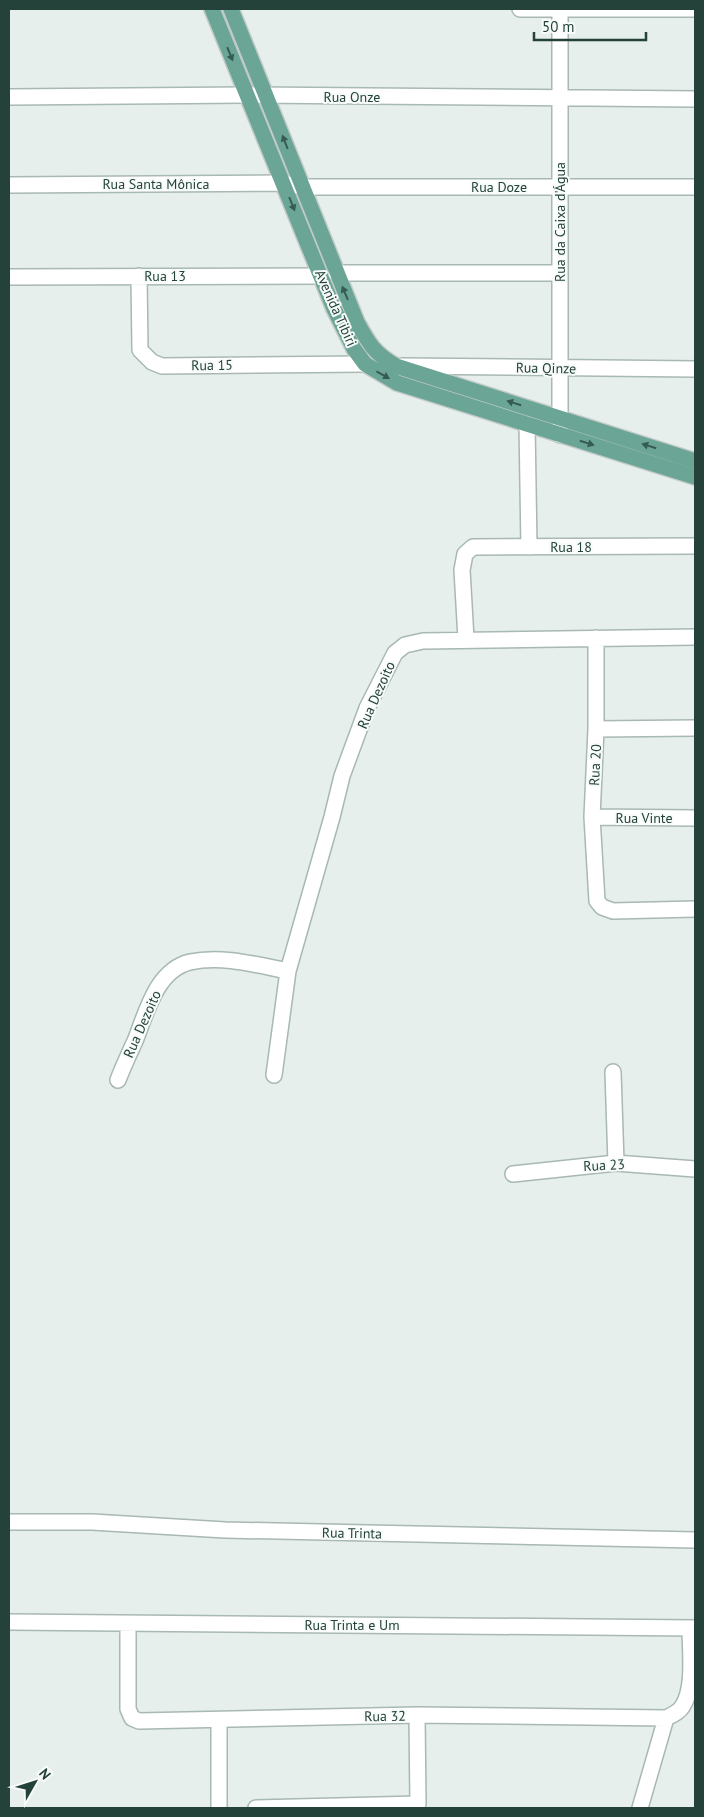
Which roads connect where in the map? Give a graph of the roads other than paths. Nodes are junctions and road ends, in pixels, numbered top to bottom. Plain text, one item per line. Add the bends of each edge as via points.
1 (212, 9) edge
2 (231, 9) edge
3 (520, 9) edge
4 (560, 9) edge
5 (695, 9) edge
6 (246, 96) junction
7 (267, 96) junction
8 (9, 97) edge
9 (560, 98) junction
10 (695, 99) edge
11 (282, 183) junction
12 (9, 185) edge
13 (303, 187) junction
14 (695, 187) edge
15 (560, 188) junction
16 (560, 273) junction
17 (329, 274) junction
18 (139, 276) junction
19 (9, 277) edge
20 (365, 364) junction
21 (396, 366) junction
22 (560, 368) junction
23 (695, 369) edge
24 (560, 418) junction
25 (527, 424) junction
26 (560, 435) junction
27 (695, 461) edge
28 (695, 477) edge
29 (695, 546) edge
30 (528, 547) junction
31 (695, 637) edge
32 (596, 638) junction
33 (466, 639) junction
34 (695, 728) edge
35 (596, 729) junction
36 (592, 817) junction
37 (695, 818) edge
38 (695, 908) edge
39 (288, 971) junction
40 (613, 1072) dead end
41 (274, 1075) dead end
42 (118, 1080) dead end
43 (616, 1163) junction
44 (695, 1170) edge
45 (513, 1174) dead end
46 (9, 1522) edge
47 (695, 1540) edge
48 (9, 1622) edge
49 (128, 1624) junction
50 (692, 1628) edge
51 (417, 1715) junction
52 (666, 1718) junction
53 (219, 1720) junction
54 (219, 1808) edge
55 (256, 1808) edge
56 (640, 1808) edge

1 -> 6 main road, Avenida Tibiri
2 - 7 main road, Avenida Tibiri
3 - 4 street
4 - 5 street
4 - 9 street, Rua da Caixa d'Água
6 - 7 street, Rua Onze
6 - 8 street, Rua Onze
6 - 11 main road, Avenida Tibiri
7 - 9 street, Rua Onze
13 -> 7 main road, Avenida Tibiri
9 - 10 street, Rua Onze
9 - 15 street, Rua da Caixa d'Água
11 - 12 street, Rua Santa Mônica
11 - 13 street, Rua Santa Mônica
11 -> 17 main road, Avenida Tibiri
13 - 15 street, Rua Doze
13 - 17 main road, Avenida Tibiri
14 - 15 street, Rua Doze
15 - 16 street, Rua da Caixa d'Água
16 - 17 street, Rua 13
16 - 22 street, Rua da Caixa d'Água
17 - 18 street, Rua 13
17 - 20 main road, Avenida Tibiri via 346,334
21 -> 17 main road, Avenida Tibiri via 369,344
18 - 19 street, Rua 13
18 - 20 street, Rua 15 via 140,350 152,362 162,366
20 -> 25 main road, Avenida Tibiri via 397,383
21 - 22 street, Rua Qinze
24 -> 21 main road, Avenida Tibiri
22 - 23 street, Rua Qinze
22 - 24 street, Rua da Caixa d'Água
24 - 26 street, Rua da Caixa d'Água
27 -> 24 main road, Avenida Tibiri
25 - 26 main road, Avenida Tibiri
25 - 30 street
26 -> 28 main road, Avenida Tibiri
29 - 30 street, Rua 18
30 - 33 street, Rua 18 via 473,547 465,554 462,570
31 - 32 street, Rua Dezoito
32 - 33 street, Rua Dezoito
32 - 35 street, Rua 20
33 - 39 street, Rua Dezoito via 423,641 405,645 395,653 367,708 342,776
34 - 35 street
35 - 36 street, Rua 20
36 - 37 street, Rua Vinte
36 - 38 street, Rua 20 via 598,904 613,911
39 - 41 street, Rua Dezoito
39 - 42 street, Rua Dezoito via 211,959 188,962 180,967 160,985 151,1000
40 - 43 street
43 - 44 street, Rua 23
43 - 45 street, Rua 23
46 - 47 street, Rua Trinta
48 - 49 street, Rua Trinta e Um
49 - 50 street, Rua Trinta e Um
49 - 53 street, Rua 32 via 127,1692 132,1718 139,1722
50 - 52 street via 688,1695 682,1708
51 - 52 street, Rua 32
51 - 53 street, Rua 32
51 - 55 street via 418,1804
52 - 56 street
53 - 54 street

